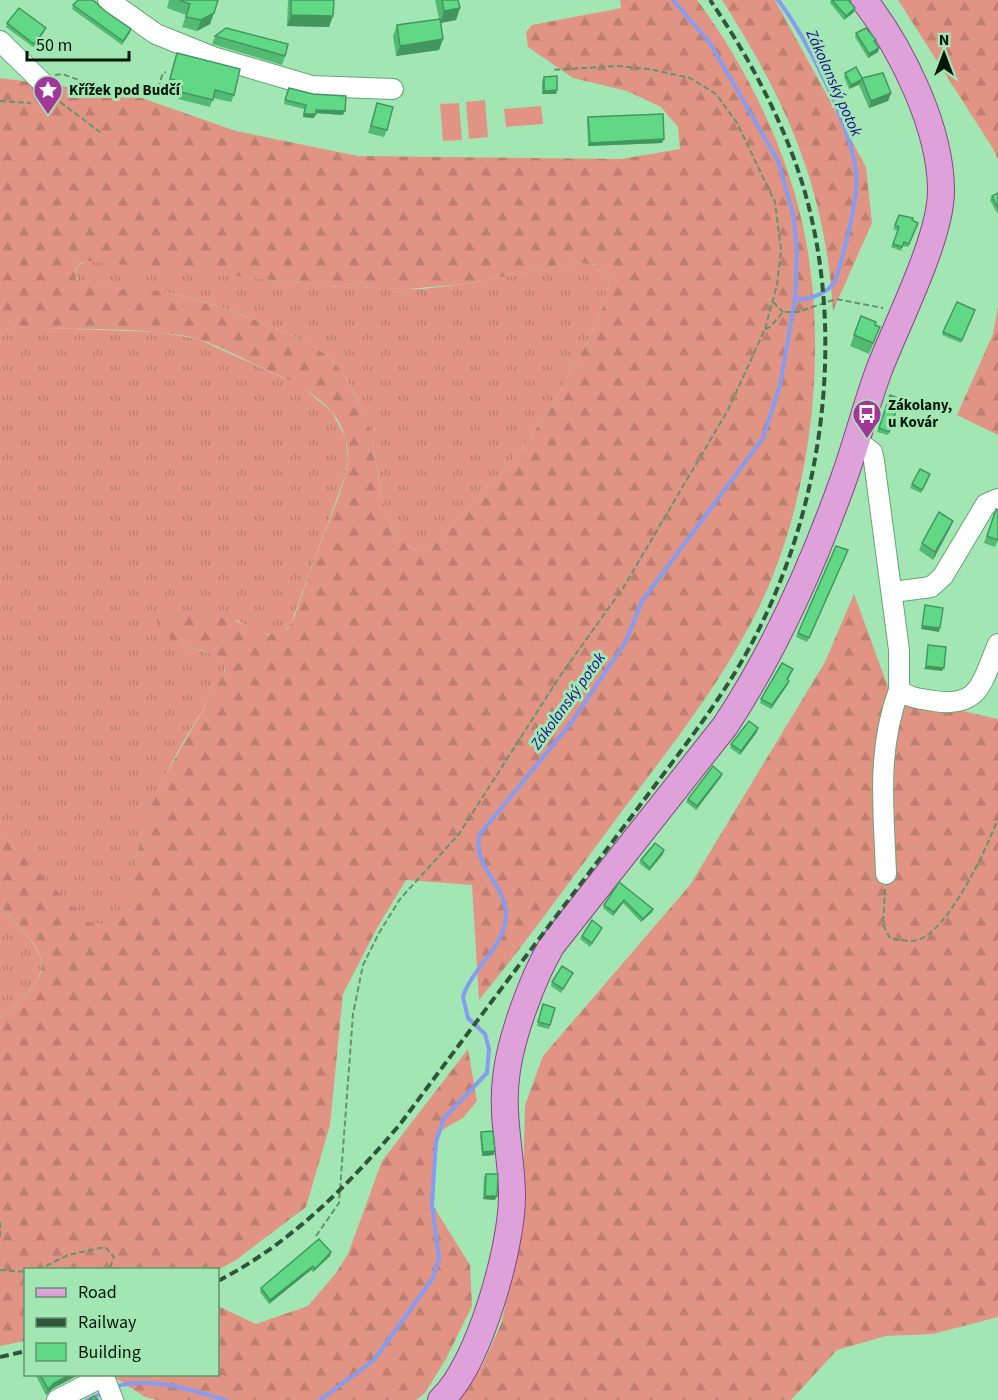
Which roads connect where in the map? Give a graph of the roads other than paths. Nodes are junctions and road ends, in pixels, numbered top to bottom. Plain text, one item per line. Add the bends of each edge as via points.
1 (108, 0) edge
2 (864, 0) edge
3 (0, 41) edge
4 (393, 89) dead end
5 (45, 91) road end
6 (856, 440) junction
7 (998, 499) edge
8 (893, 592) junction
9 (998, 644) edge
10 (899, 690) junction
11 (886, 874) road end
12 (109, 1391) edge
13 (57, 1400) edge
14 (441, 1400) edge

1 - 4 street via 156,34 213,57 312,86
2 - 6 main road via 896,48 929,125 940,171 941,203
3 - 5 street via 42,82
6 - 8 street via 872,452
6 - 14 main road via 799,593 747,693 552,945 537,974 506,1075 504,1100 512,1196 506,1245 481,1329 465,1366
7 - 8 street via 986,504 943,576 931,587
8 - 10 street
9 - 10 street via 979,686 963,702 906,696
10 - 11 street via 890,715 882,766
12 - 13 street via 98,1378

